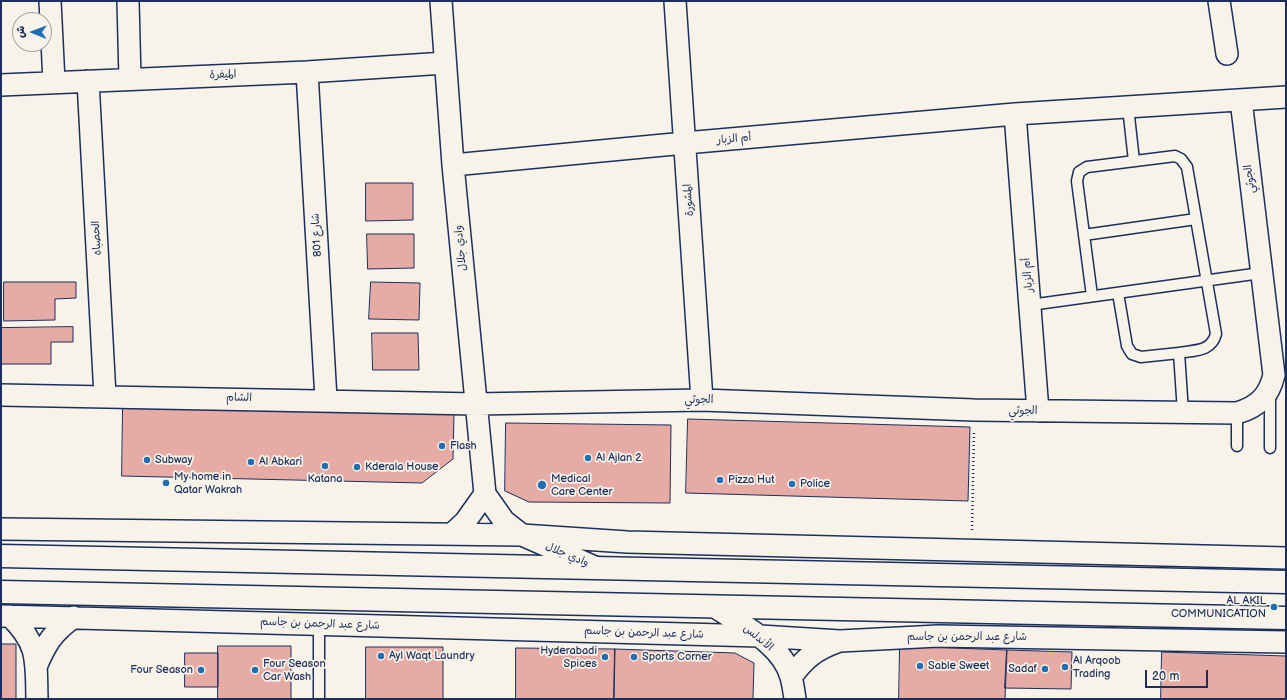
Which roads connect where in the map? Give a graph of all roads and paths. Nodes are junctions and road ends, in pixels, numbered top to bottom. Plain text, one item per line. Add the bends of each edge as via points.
1 (50, 1) edge
2 (128, 1) edge
3 (441, 1) edge
4 (674, 1) edge
5 (1219, 1) edge
6 (1227, 54) dead end
7 (446, 63) junction
8 (307, 72) junction
9 (130, 79) junction
10 (88, 81) junction
11 (54, 82) junction
12 (1, 85) edge
13 (1286, 97) edge
14 (1241, 100) junction
15 (1128, 108) junction
16 (1015, 114) junction
17 (685, 143) junction
18 (1134, 161) junction
19 (453, 166) junction
20 (1196, 219) junction
21 (1084, 235) junction
22 (1261, 273) junction
23 (1206, 281) junction
24 (1118, 293) junction
25 (1092, 296) junction
26 (1030, 305) junction
27 (1179, 353) junction
28 (1270, 388) junction
29 (1, 395) edge
30 (105, 396) junction
31 (326, 399) junction
32 (702, 400) junction
33 (476, 404) junction
34 (974, 410) junction
35 (1038, 411) junction
36 (1183, 412) junction
37 (1237, 413) junction
38 (1237, 446) dead end
39 (1270, 448) dead end
40 (485, 494) junction
41 (2, 528) edge
42 (452, 534) junction
43 (522, 535) junction
44 (972, 550) junction
45 (1, 556) edge
46 (1286, 558) edge
47 (598, 568) junction
48 (1286, 582) edge
49 (1, 592) edge
50 (715, 607) junction
51 (5, 616) edge
52 (74, 617) junction
53 (1286, 618) edge
54 (319, 624) junction
55 (760, 636) junction
56 (840, 641) junction
57 (1286, 642) edge
58 (36, 667) junction
59 (791, 677) junction
60 (37, 699) edge
61 (319, 699) edge
62 (795, 699) edge

1 - 11 street
2 - 9 street
3 - 7 street, وادي جلال
4 - 17 street, المشورة
5 - 6 street
7 - 8 street, الميفرة
7 - 19 street, وادي جلال
8 - 9 street, الميفرة
8 - 31 street, شارع 801
9 - 10 street, الميفرة
10 - 11 street, الميفرة
10 - 30 street, الحصباه
11 - 12 street, الميفرة
13 - 14 street, أم الزبار
14 - 15 street, أم الزبار
14 - 22 street, الجوثي
15 - 16 street, أم الزبار
15 - 18 lane
16 - 17 street, أم الزبار
16 - 26 street, أم الزبار
17 - 19 street, أم الزبار
17 - 32 street, المشورة
18 - 20 lane via 1175,156 1182,159 1187,167
18 - 21 lane via 1087,167 1079,172 1077,181
19 - 33 street, وادي جلال
20 - 21 lane
20 - 23 lane
21 - 25 lane
22 - 23 lane
22 - 28 street, الجوثي via 1274,375
23 - 24 lane
23 - 27 lane via 1216,334 1214,343 1207,348
24 - 25 lane
24 - 27 lane via 1127,346 1132,354 1141,357
25 - 26 lane
26 - 35 street, أم الزبار
27 - 36 lane
28 - 37 street, الجوثي via 1257,405
28 - 39 lane
29 - 30 street, الشام
30 - 31 street, الشام
31 - 33 street, الشام
32 - 33 street, الجوثي
32 - 34 street, الجوثي
33 - 40 street, وادي جلال
34 - 35 street, الجوثي
34 - 44 path
35 - 36 street, الجوثي
36 - 37 street, الجوثي
37 - 38 lane
40 - 42 street
40 - 43 street, وادي جلال via 504,521
41 - 42 street
42 - 43 street
43 - 44 street via 627,542
43 - 47 street, وادي جلال
44 - 46 street
45 - 47 main road
47 - 48 main road
49 - 50 main road
50 - 53 main road
50 - 55 street, الأندلس
51 - 52 street, شارع عبد الرحمن بن جاسم
51 - 58 street via 24,630 33,647
52 - 54 street, شارع عبد الرحمن بن جاسم
52 - 58 street via 57,630 44,647
54 - 55 street, شارع عبد الرحمن بن جاسم
54 - 61 lane
55 - 56 street, شارع عبد الرحمن بن جاسم
55 - 59 street, الأندلس via 785,664
56 - 57 street, شارع عبد الرحمن بن جاسم via 938,636
56 - 59 street via 820,649 804,661
58 - 60 street
59 - 62 street, الأندلس

